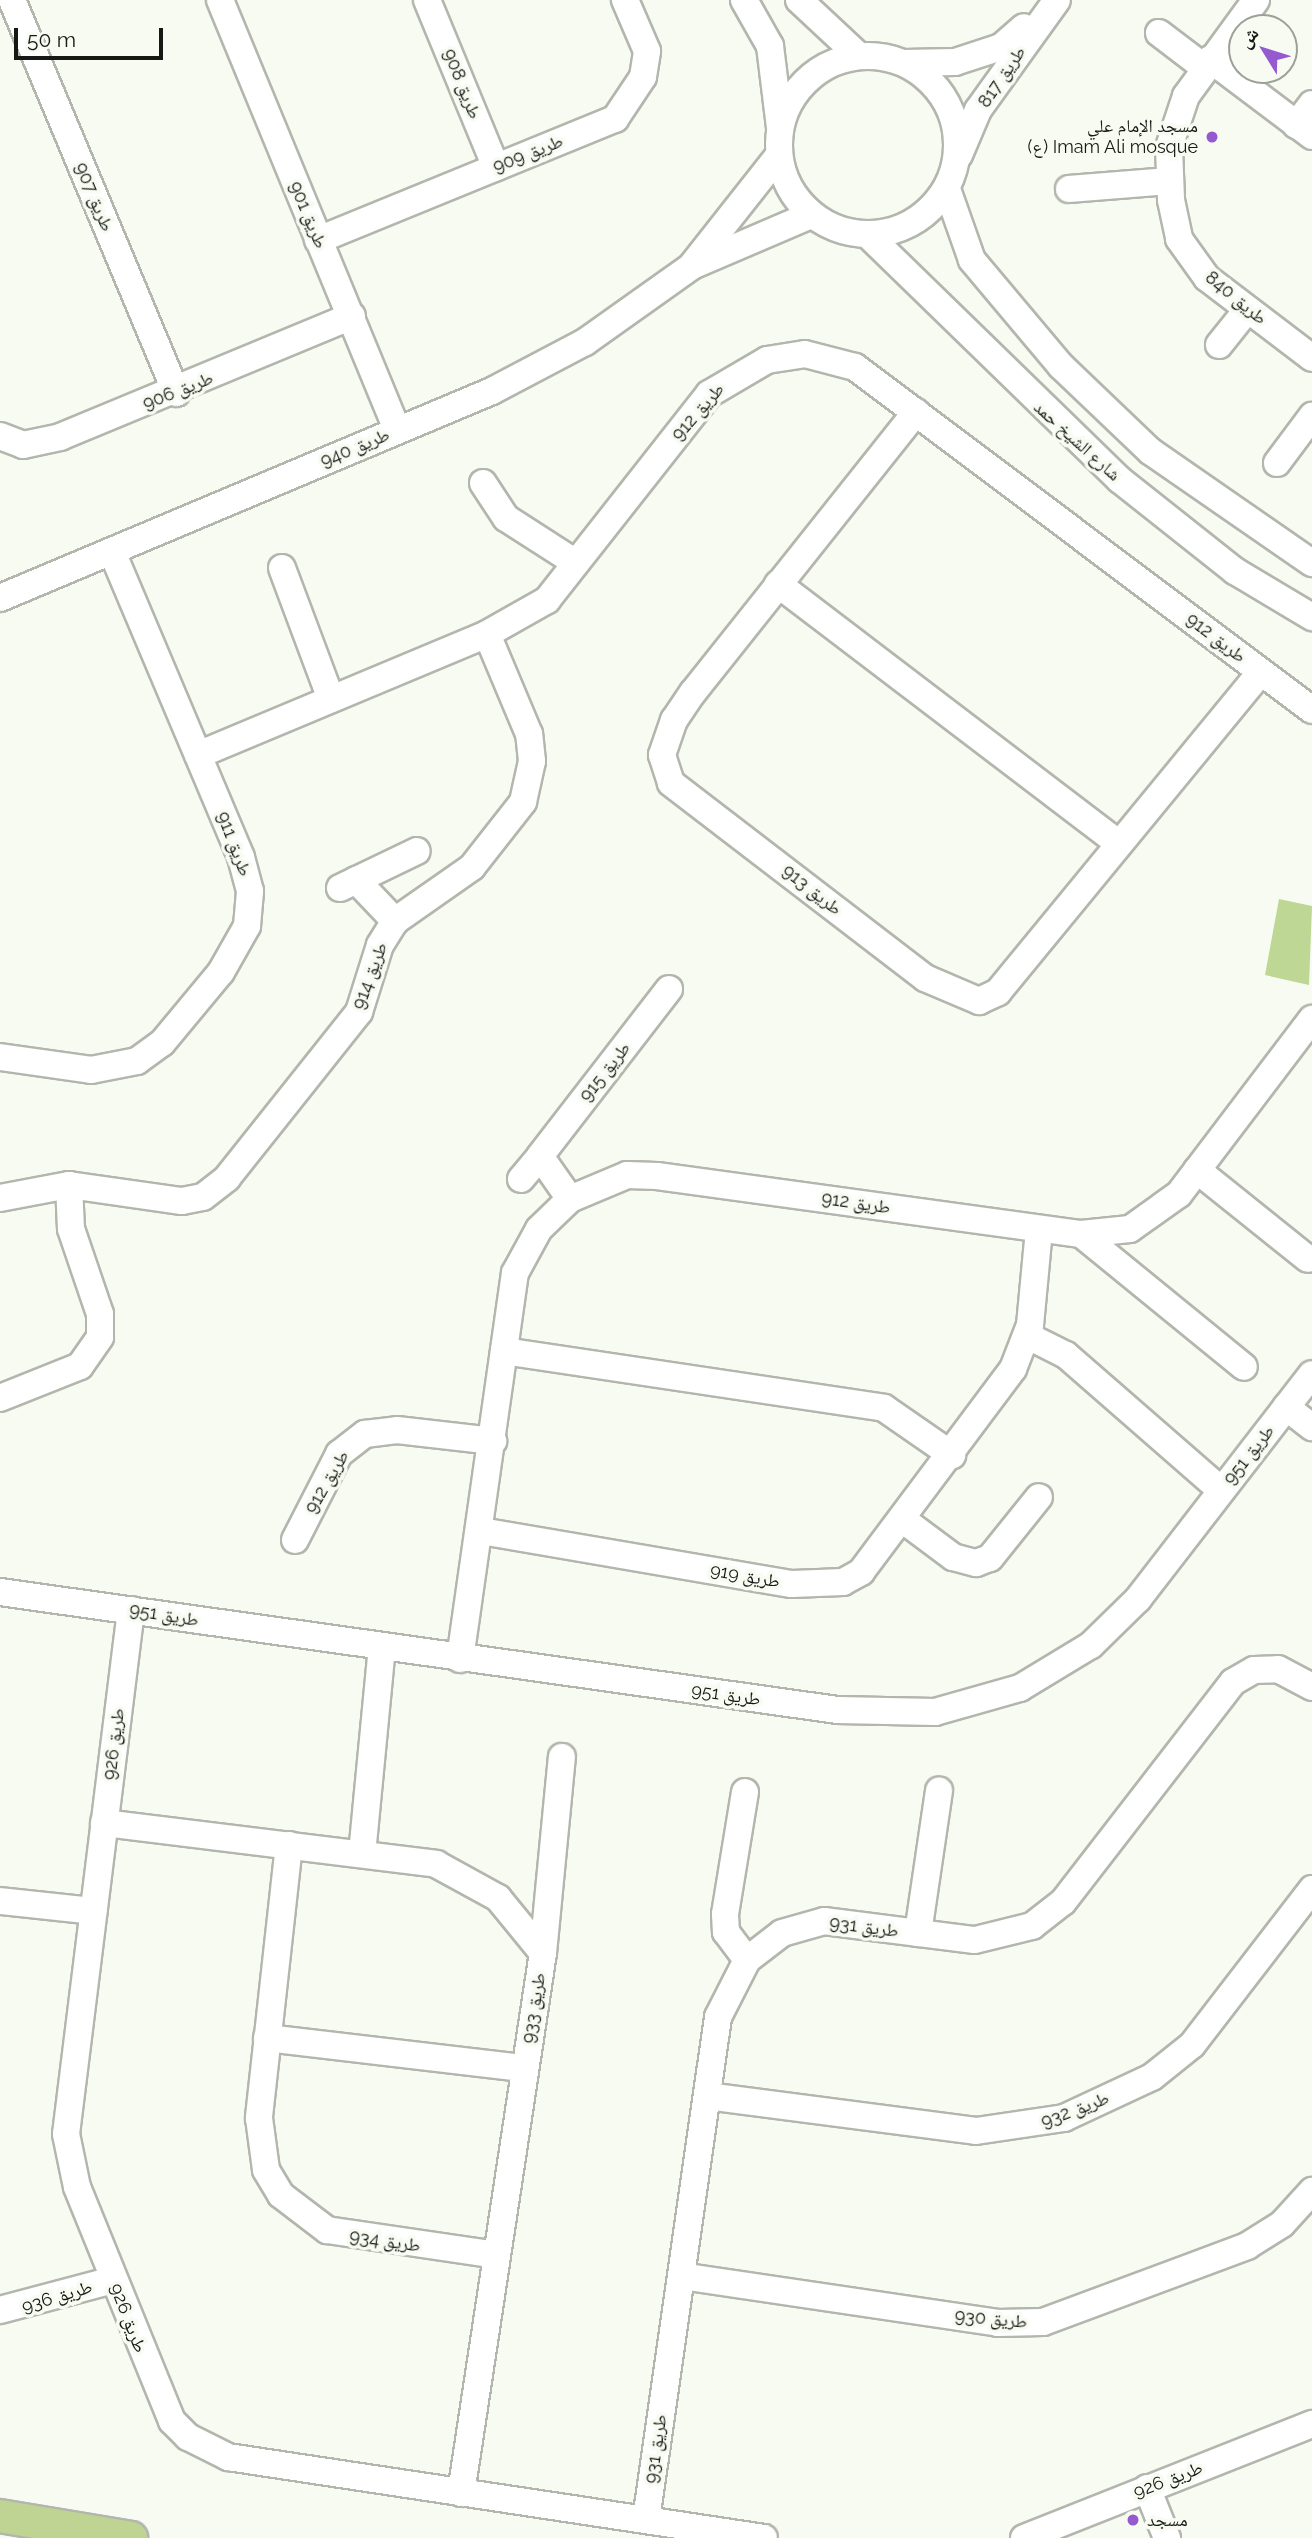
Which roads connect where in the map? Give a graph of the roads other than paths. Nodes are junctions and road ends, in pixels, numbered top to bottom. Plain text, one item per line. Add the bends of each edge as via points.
1 (12, 0) edge
2 (220, 0) edge
3 (428, 0) edge
4 (625, 0) edge
5 (744, 0) edge
6 (799, 0) edge
7 (1055, 0) edge
8 (1256, 0) edge
9 (1159, 33) dead end
10 (859, 56) junction
11 (904, 63) junction
12 (1208, 64) junction
13 (1307, 122) edge
14 (780, 143) junction
15 (957, 160) junction
16 (496, 167) junction
17 (1170, 181) junction
18 (947, 189) junction
19 (1069, 189) dead end
20 (811, 215) junction
21 (868, 235) junction
22 (318, 240) junction
23 (692, 266) junction
24 (1247, 310) junction
25 (352, 316) junction
26 (1219, 345) dead end
27 (1312, 358) edge
28 (176, 393) junction
29 (916, 412) junction
30 (1312, 416) edge
31 (397, 430) junction
32 (0, 436) edge
33 (1277, 463) dead end
34 (483, 483) dead end
35 (112, 552) junction
36 (576, 563) junction
37 (1312, 563) edge
38 (282, 568) dead end
39 (778, 584) junction
40 (0, 598) edge
41 (1312, 617) edge
42 (487, 634) junction
43 (1261, 672) junction
44 (331, 699) junction
45 (1312, 710) edge
46 (198, 755) junction
47 (1117, 842) junction
48 (417, 851) dead end
49 (395, 921) junction
50 (669, 989) dead end
51 (1311, 1022) edge
52 (0, 1057) edge
53 (540, 1156) junction
54 (1197, 1170) junction
55 (522, 1178) dead end
56 (69, 1185) junction
57 (0, 1198) edge
58 (570, 1199) junction
59 (1039, 1228) junction
60 (1081, 1234) junction
61 (1308, 1259) dead end
62 (1028, 1336) junction
63 (504, 1351) junction
64 (1244, 1367) dead end
65 (1312, 1374) edge
66 (0, 1398) edge
67 (1286, 1407) junction
68 (1312, 1427) edge
69 (493, 1441) junction
70 (953, 1454) junction
71 (1221, 1490) junction
72 (1038, 1497) dead end
73 (902, 1519) junction
74 (481, 1531) junction
75 (295, 1540) dead end
76 (0, 1592) edge
77 (131, 1610) junction
78 (382, 1648) junction
79 (460, 1659) junction
80 (1308, 1676) edge
81 (562, 1757) dead end
82 (939, 1791) dead end
83 (745, 1792) dead end
84 (104, 1823) junction
85 (289, 1845) junction
86 (362, 1854) junction
87 (1312, 1889) edge
88 (0, 1901) edge
89 (93, 1911) junction
90 (918, 1933) junction
91 (543, 1953) junction
92 (747, 1960) junction
93 (267, 2038) junction
94 (524, 2068) junction
95 (707, 2096) junction
96 (1312, 2191) edge
97 (496, 2255) junction
98 (681, 2276) junction
99 (113, 2280) junction
100 (0, 2310) edge
101 (1312, 2424) edge
102 (1147, 2488) junction
103 (461, 2493) junction
104 (0, 2516) edge
105 (646, 2520) junction
106 (131, 2538) edge
107 (764, 2538) edge
108 (1024, 2538) edge
109 (1167, 2538) edge

1 - 28 street, طريق 907
2 - 22 street, طريق 901
3 - 16 street, طريق 908
4 - 16 street, طريق 909 via 647,51 634,97 615,119
5 - 14 street via 770,46
6 - 10 street
7 - 11 street, طريق 817 via 1001,47 955,62
7 - 15 street, طريق 817 via 978,110
8 - 12 street, طريق 840
9 - 12 street
10 - 11 street
10 - 14 street via 807,80
11 - 15 street via 929,79 947,102 957,130
12 - 13 street
12 - 17 street, طريق 840 via 1186,96 1169,147
14 - 20 street via 796,198
14 - 23 street, طريق 940
15 - 18 street
16 - 22 street, طريق 909
17 - 19 street
17 - 24 street, طريق 840 via 1179,239 1207,278
18 - 21 street via 913,223
18 - 37 street via 972,260 1061,366 1150,451
20 - 21 street via 838,230
20 - 23 street, طريق 940
21 - 41 street, شارع الشيخ حمد via 1120,480 1235,570
22 - 25 street, طريق 901
23 - 31 street, طريق 940 via 585,342 492,391
24 - 26 street
24 - 27 street, طريق 840
25 - 28 street, طريق 906
25 - 31 street, طريق 901
28 - 32 street, طريق 906 via 60,437 23,445
29 - 36 street, طريق 912 via 838,359 805,354 767,360 709,394
29 - 39 street, طريق 913
29 - 43 street, طريق 912
30 - 33 street
31 - 35 street, طريق 940
34 - 36 street via 506,517
35 - 40 street, طريق 940
35 - 46 street, طريق 911
36 - 42 street, طريق 912 via 547,600
38 - 44 street
39 - 47 street
39 - 47 street, طريق 913 via 674,720 662,755 664,770 671,783 914,969 950,993 979,1002 999,992
42 - 44 street, طريق 912
42 - 49 street, طريق 914 via 529,734 528,789 517,814 478,862
43 - 45 street, طريق 912
43 - 47 street, طريق 913
44 - 46 street, طريق 912
46 - 52 street, طريق 911 via 247,874 248,918 233,958 162,1043 136,1061 91,1070
48 - 49 street via 348,884
49 - 56 street, طريق 914 via 380,945 359,1012 220,1186 182,1201
50 - 53 street, طريق 915
51 - 54 street, طريق 912
53 - 55 street, طريق 915
53 - 58 street
54 - 60 street, طريق 912 via 1154,1216 1130,1229
54 - 61 street
56 - 57 street, طريق 914
56 - 66 street via 71,1229 100,1314 100,1337 80,1366
58 - 59 street, طريق 912 via 627,1175 657,1175
58 - 63 street, طريق 912 via 539,1228 520,1262
59 - 60 street, طريق 912
59 - 62 street, طريق 919
60 - 64 street
62 - 70 street, طريق 919 via 1013,1369
62 - 71 street via 1076,1363 1143,1417 1158,1439
63 - 69 street, طريق 912
63 - 70 street via 884,1408
65 - 67 street, طريق 951
67 - 68 street
67 - 71 street, طريق 951
69 - 74 street, طريق 912
69 - 75 street, طريق 912 via 397,1430 365,1434 339,1454
70 - 73 street, طريق 919
71 - 79 street, طريق 951 via 1138,1599 1091,1645 1020,1688 978,1704 891,1714 838,1710
72 - 73 street via 990,1558 976,1563 953,1558
73 - 74 street, طريق 919 via 861,1572 825,1586
74 - 79 street, طريق 912
76 - 77 street, طريق 951
77 - 78 street, طريق 951
77 - 84 street, طريق 926
78 - 79 street, طريق 951
78 - 86 street
80 - 90 street, طريق 931 via 1266,1668 1233,1682 1049,1915 994,1939
81 - 91 street
82 - 90 street
83 - 92 street via 725,1914 730,1940
84 - 85 street, طريق 933
84 - 89 street, طريق 926
85 - 86 street, طريق 933
85 - 93 street, طريق 934
86 - 91 street, طريق 933 via 436,1864 469,1877 505,1904
87 - 95 street, طريق 932 via 1192,2045 1152,2077 1064,2118 976,2131
88 - 89 street
89 - 99 street, طريق 926 via 66,2134 77,2187
90 - 92 street, طريق 931 via 824,1921 782,1933
91 - 94 street, طريق 933
92 - 95 street, طريق 931 via 718,2017
93 - 94 street
93 - 97 street, طريق 934 via 261,2146 281,2195 303,2217 353,2238
94 - 97 street, طريق 933
95 - 98 street, طريق 931
96 - 98 street, طريق 930 via 1282,2224 1247,2246 1036,2323 998,2323
97 - 103 street, طريق 933
98 - 105 street, طريق 931
99 - 100 street, طريق 936
99 - 103 street, طريق 926 via 160,2402 188,2437 207,2449
101 - 102 street, طريق 926
102 - 108 street, طريق 926
102 - 109 street
103 - 105 street, طريق 926
104 - 106 main road
105 - 107 street, طريق 926

